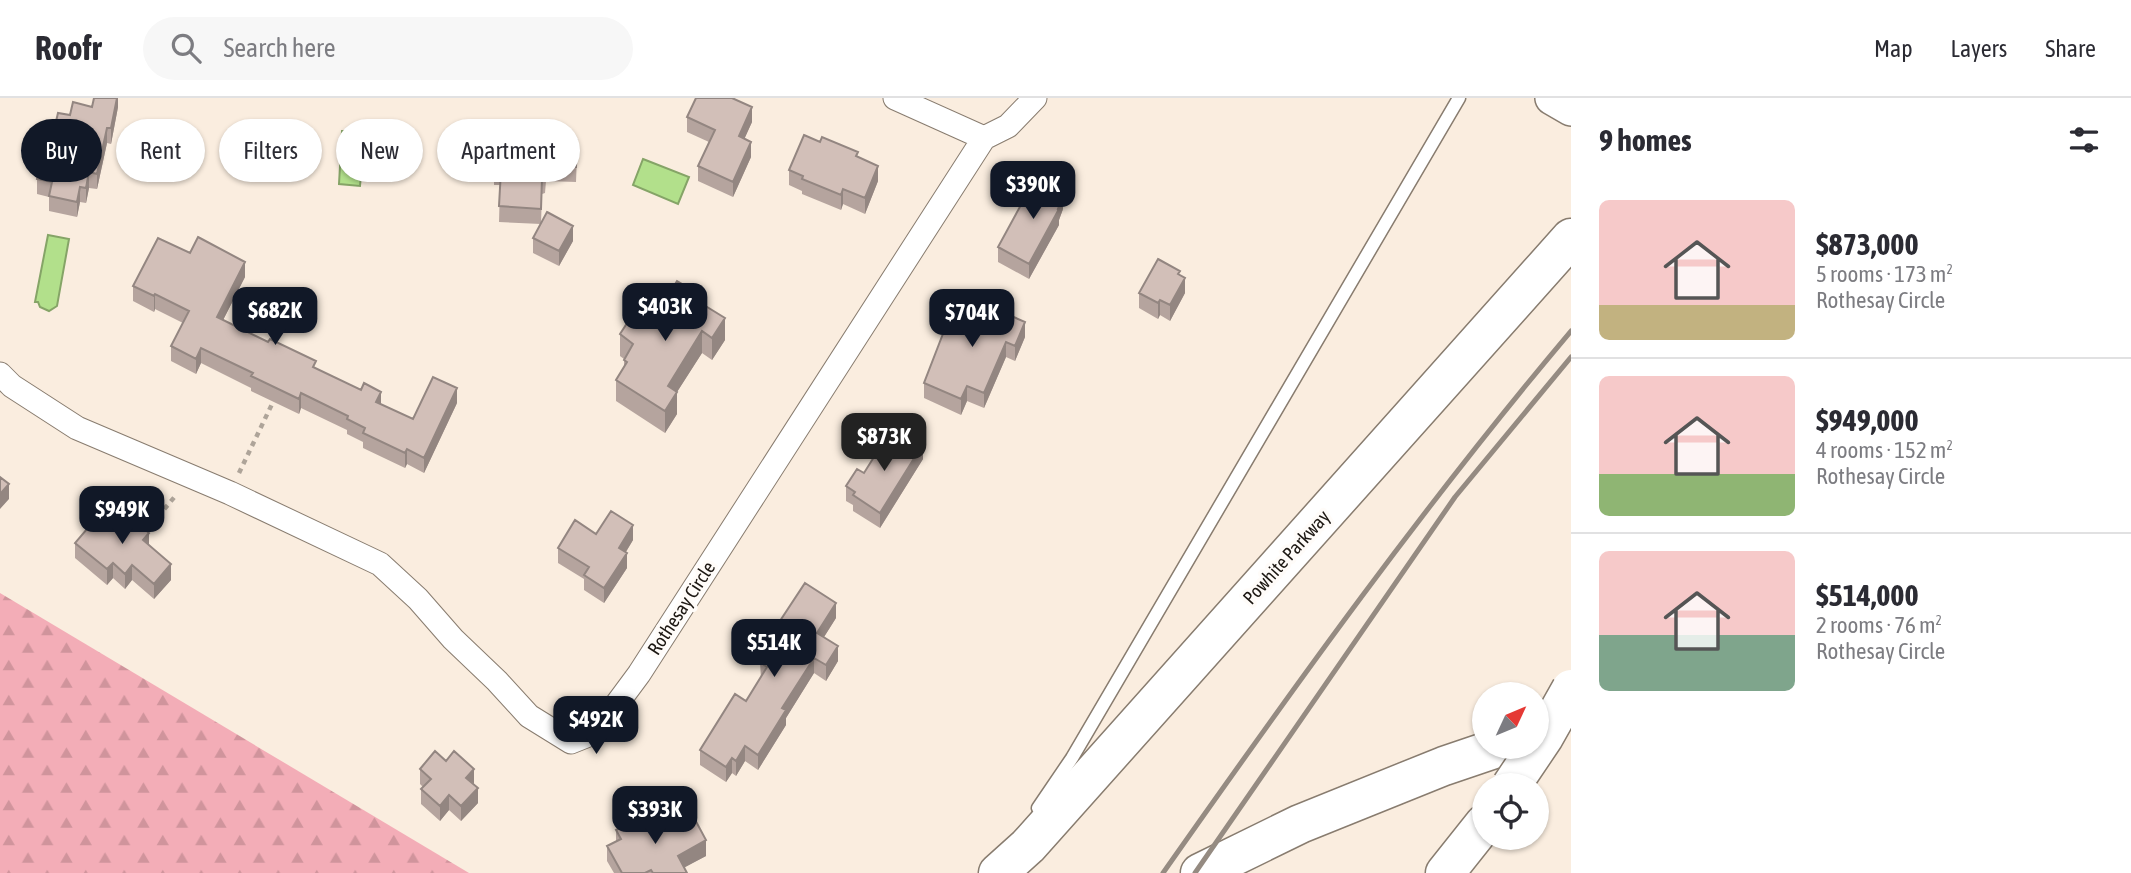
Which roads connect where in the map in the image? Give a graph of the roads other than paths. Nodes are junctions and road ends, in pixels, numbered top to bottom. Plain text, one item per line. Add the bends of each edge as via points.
1 (895, 98) edge
2 (1035, 98) edge
3 (1459, 98) edge
4 (1552, 98) edge
5 (1571, 109) edge
6 (984, 138) junction
7 (1571, 237) edge
8 (0, 374) edge
9 (1571, 689) edge
10 (1571, 723) edge
11 (1549, 731) edge
12 (1472, 756) edge
13 (1520, 773) edge
14 (1032, 818) dead end
15 (1472, 839) edge
16 (1015, 840) dead end
17 (991, 873) edge
18 (998, 873) edge
19 (1200, 873) edge
20 (1445, 873) edge

1 - 6 street
2 - 6 street via 1008,126
3 - 14 lane via 1072,758
4 - 5 street
6 - 8 street, Rothesay Circle via 639,674 596,732 571,742 529,716 380,564 77,428
7 - 18 highway, Powhite Parkway via 1028,846
9 - 13 highway, bridge
10 - 11 highway
12 - 19 highway via 1300,824
15 - 20 highway
16 - 17 lane

